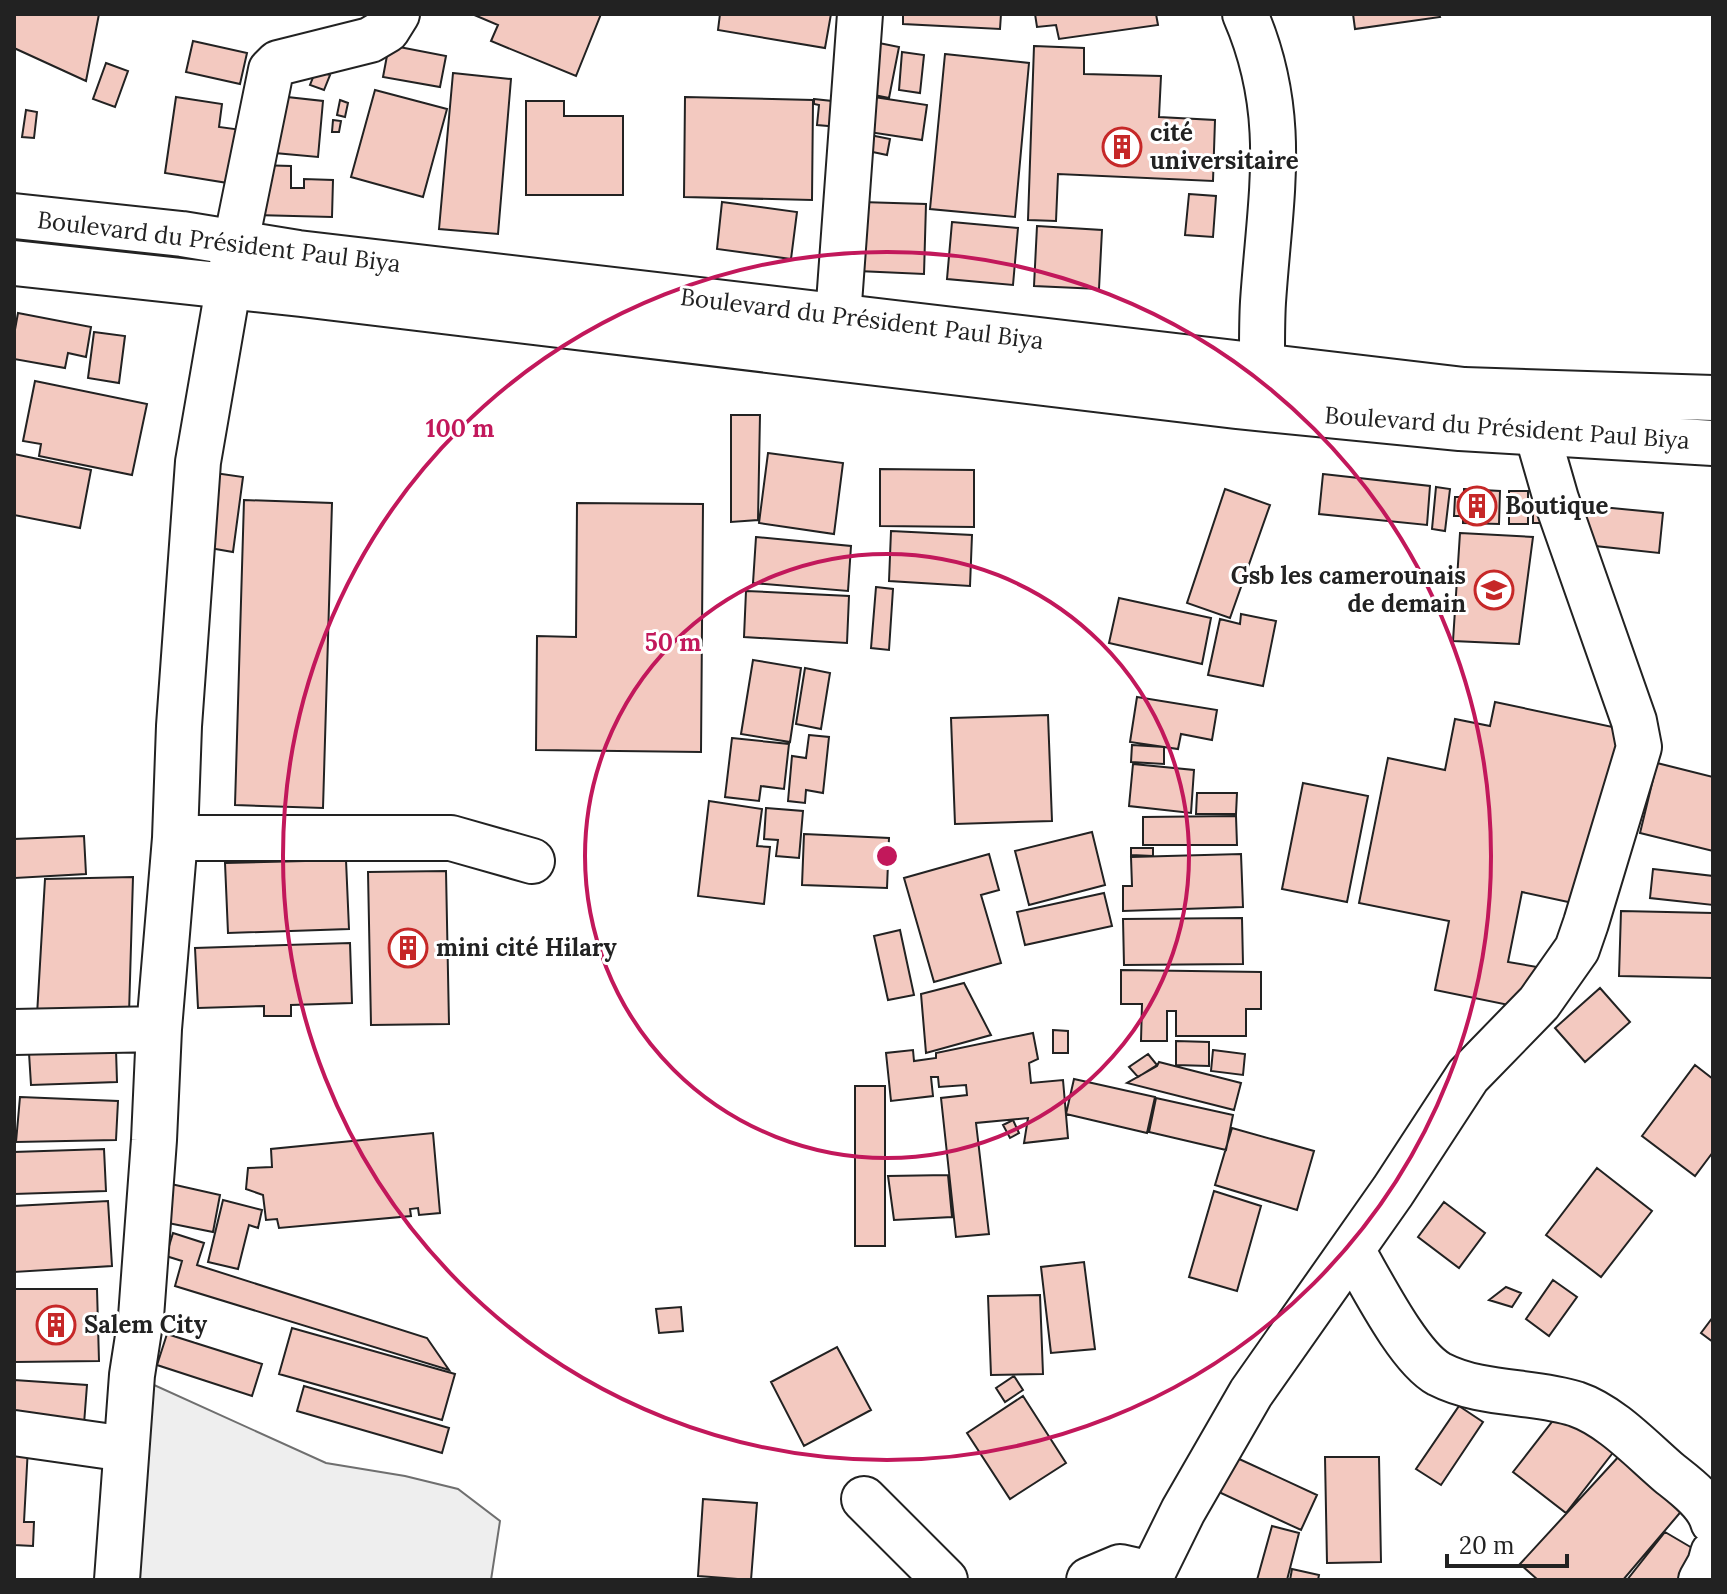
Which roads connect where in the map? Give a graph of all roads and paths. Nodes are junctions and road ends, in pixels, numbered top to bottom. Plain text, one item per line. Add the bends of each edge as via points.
1 (397, 14) edge
2 (860, 14) edge
3 (1245, 14) edge
4 (14, 216) edge
5 (236, 242) junction
6 (14, 263) edge
7 (230, 287) junction
8 (838, 317) junction
9 (1264, 365) junction
10 (1713, 398) edge
11 (1261, 408) junction
12 (1537, 433) junction
13 (1713, 443) edge
14 (175, 838) junction
15 (532, 861) dead end
16 (159, 1029) junction
17 (14, 1032) edge
18 (1352, 1250) junction
19 (14, 1433) edge
20 (126, 1449) junction
21 (864, 1499) dead end
22 (1713, 1522) edge
23 (1713, 1553) edge
24 (1150, 1577) edge
25 (117, 1580) edge
26 (945, 1580) edge
27 (1089, 1580) edge
28 (1701, 1580) edge

1 - 5 street via 387,30 370,40 278,63 271,70
2 - 8 street
3 - 9 street via 1266,73 1276,152 1263,302
4 - 5 street, Boulevard du Président Paul Biya
5 - 7 street
5 - 8 street, Boulevard du Président Paul Biya
6 - 7 street, Boulevard du Président Paul Biya
7 - 11 street, Boulevard du Président Paul Biya
7 - 14 street via 198,462
8 - 9 street, Boulevard du Président Paul Biya
9 - 10 street, Boulevard du Président Paul Biya via 1464,390
9 - 11 street
11 - 12 street, Boulevard du Président Paul Biya
12 - 13 street, Boulevard du Président Paul Biya
12 - 18 street via 1639,747 1577,949 1539,1003 1468,1076
14 - 15 street via 451,838
14 - 16 street
16 - 17 street
16 - 20 street via 141,1317
18 - 22 street via 1412,1349 1438,1373 1488,1390 1576,1404 1602,1417 1690,1491
18 - 24 street via 1251,1393
19 - 20 street
20 - 25 street
21 - 26 street
23 - 28 street
24 - 27 street via 1120,1567

